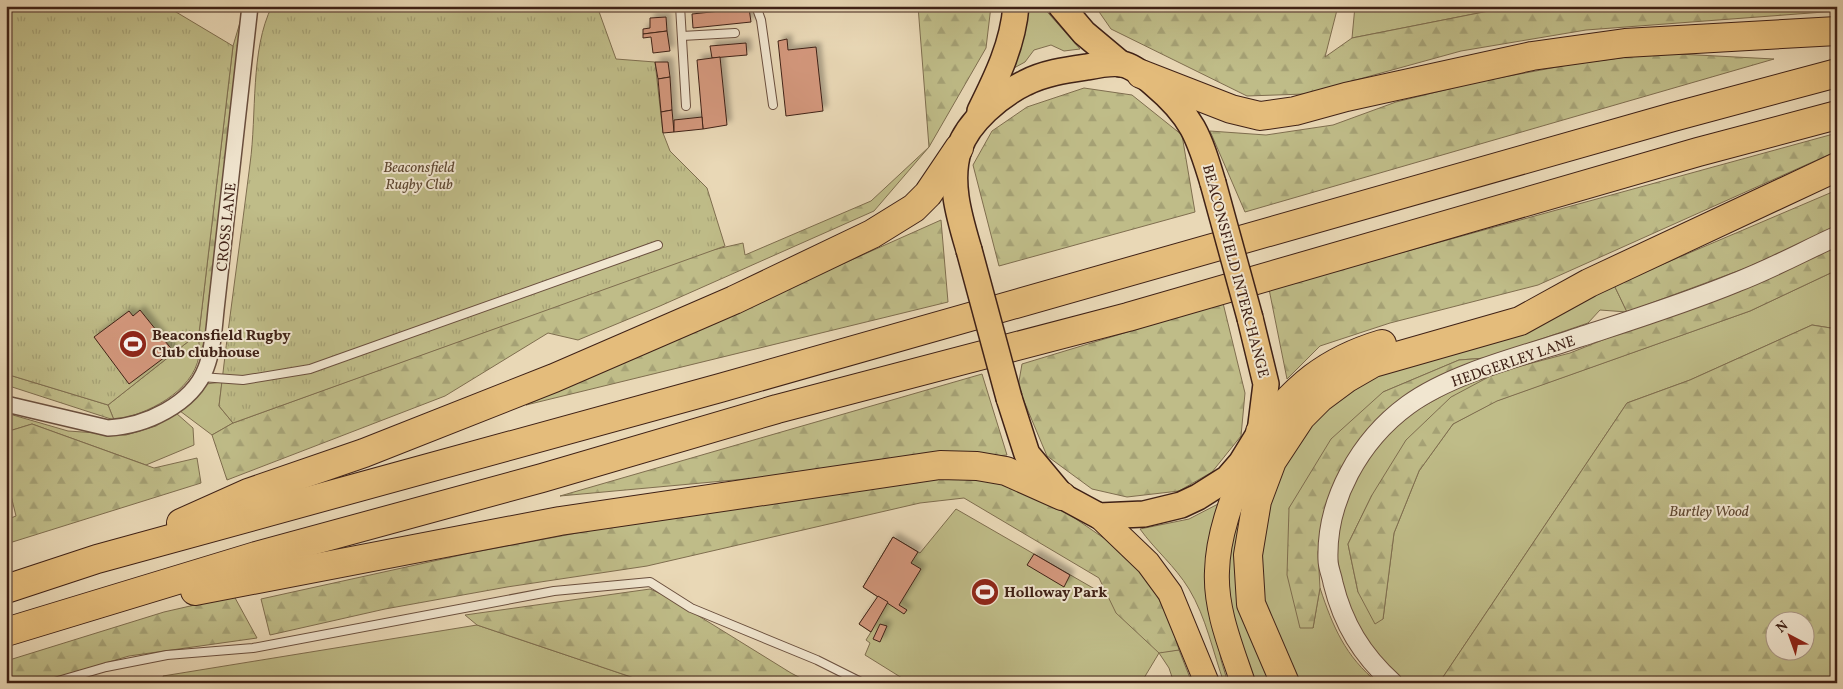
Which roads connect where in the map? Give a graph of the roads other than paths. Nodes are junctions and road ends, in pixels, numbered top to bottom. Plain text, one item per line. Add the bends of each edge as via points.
1 (250, 6) edge
2 (680, 6) edge
3 (756, 6) edge
4 (1016, 6) edge
5 (1061, 6) edge
6 (1837, 31) edge
7 (736, 33) dead end
8 (682, 36) junction
9 (1131, 69) junction
10 (1837, 74) edge
11 (772, 104) dead end
12 (686, 106) dead end
13 (1837, 115) edge
14 (975, 122) junction
15 (959, 148) junction
16 (1837, 167) edge
17 (1837, 236) edge
18 (658, 245) dead end
19 (1589, 283) junction
20 (201, 377) junction
21 (6, 404) edge
22 (1258, 436) junction
23 (1062, 496) junction
24 (1099, 516) junction
25 (98, 560) junction
26 (6, 589) edge
27 (47, 618) junction
28 (6, 632) edge
29 (51, 683) edge
30 (863, 683) edge
31 (1207, 683) edge
32 (1243, 683) edge
33 (1285, 683) edge
34 (1393, 683) edge

1 - 20 street, CROSS LANE via 216,310 210,353
2 - 8 lane
3 - 11 lane via 761,20
4 - 14 highway via 1014,29 999,75
5 - 9 highway, BEACONSFIELD INTERCHANGE via 1084,33
6 - 9 highway via 1625,43 1551,53 1432,77 1295,111 1260,116 1231,109
7 - 8 lane
8 - 12 lane
9 - 14 highway via 1058,72 1024,83
9 - 22 highway, BEACONSFIELD INTERCHANGE, bridge via 1170,97 1192,125 1201,143 1266,384
10 - 25 highway
13 - 27 highway via 1698,152 1128,317 777,409
14 - 15 highway
15 - 23 highway, bridge via 955,190 960,218 1009,398 1027,454
15 - 25 highway via 928,194 914,208 893,222 734,300 544,382 364,453 248,493
16 - 19 highway
17 - 34 street, HEDGERLEY LANE via 1737,282 1504,361 1441,387 1410,404 1390,420 1348,473 1333,513 1328,561 1338,606 1355,640 1376,668
18 - 20 lane via 310,369 243,380
19 - 22 highway via 1343,357 1310,379
19 - 33 highway via 1520,321 1374,363 1347,378 1301,417 1272,461 1257,501 1248,555 1251,604
20 - 21 street, CROSS LANE via 185,396 148,421 124,427 108,428
22 - 24 highway, BEACONSFIELD INTERCHANGE via 1228,478 1198,497 1163,511
22 - 32 main road via 1224,525 1217,571 1222,614
23 - 24 highway
23 - 27 highway via 1006,471 940,464 560,521
24 - 31 main road via 1148,563 1170,593
25 - 26 highway
27 - 28 highway
29 - 30 lane via 106,667 167,655 253,648 510,598 650,582 691,608 817,660

